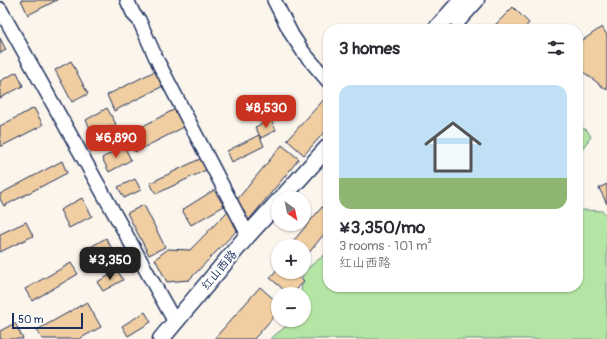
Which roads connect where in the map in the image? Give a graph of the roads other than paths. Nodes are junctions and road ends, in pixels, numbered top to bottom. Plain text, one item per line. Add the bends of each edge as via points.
1 (127, 0) edge
2 (274, 0) edge
3 (462, 0) edge
4 (476, 0) edge
5 (0, 9) edge
6 (440, 24) edge
7 (455, 24) edge
8 (323, 75) edge
9 (323, 153) edge
10 (323, 165) edge
11 (288, 191) edge
12 (299, 191) edge
13 (271, 210) edge
14 (271, 223) edge
15 (248, 235) junction
16 (175, 322) junction
17 (161, 339) edge
18 (172, 339) edge

1 - 15 street
2 - 8 street via 292,35
3 - 6 main road
4 - 7 main road
5 - 16 street
9 - 11 main road
10 - 12 main road
13 - 15 main road, 红山西路
14 - 18 main road, 红山西路
15 - 16 main road, 红山西路
16 - 17 main road, 红山西路

